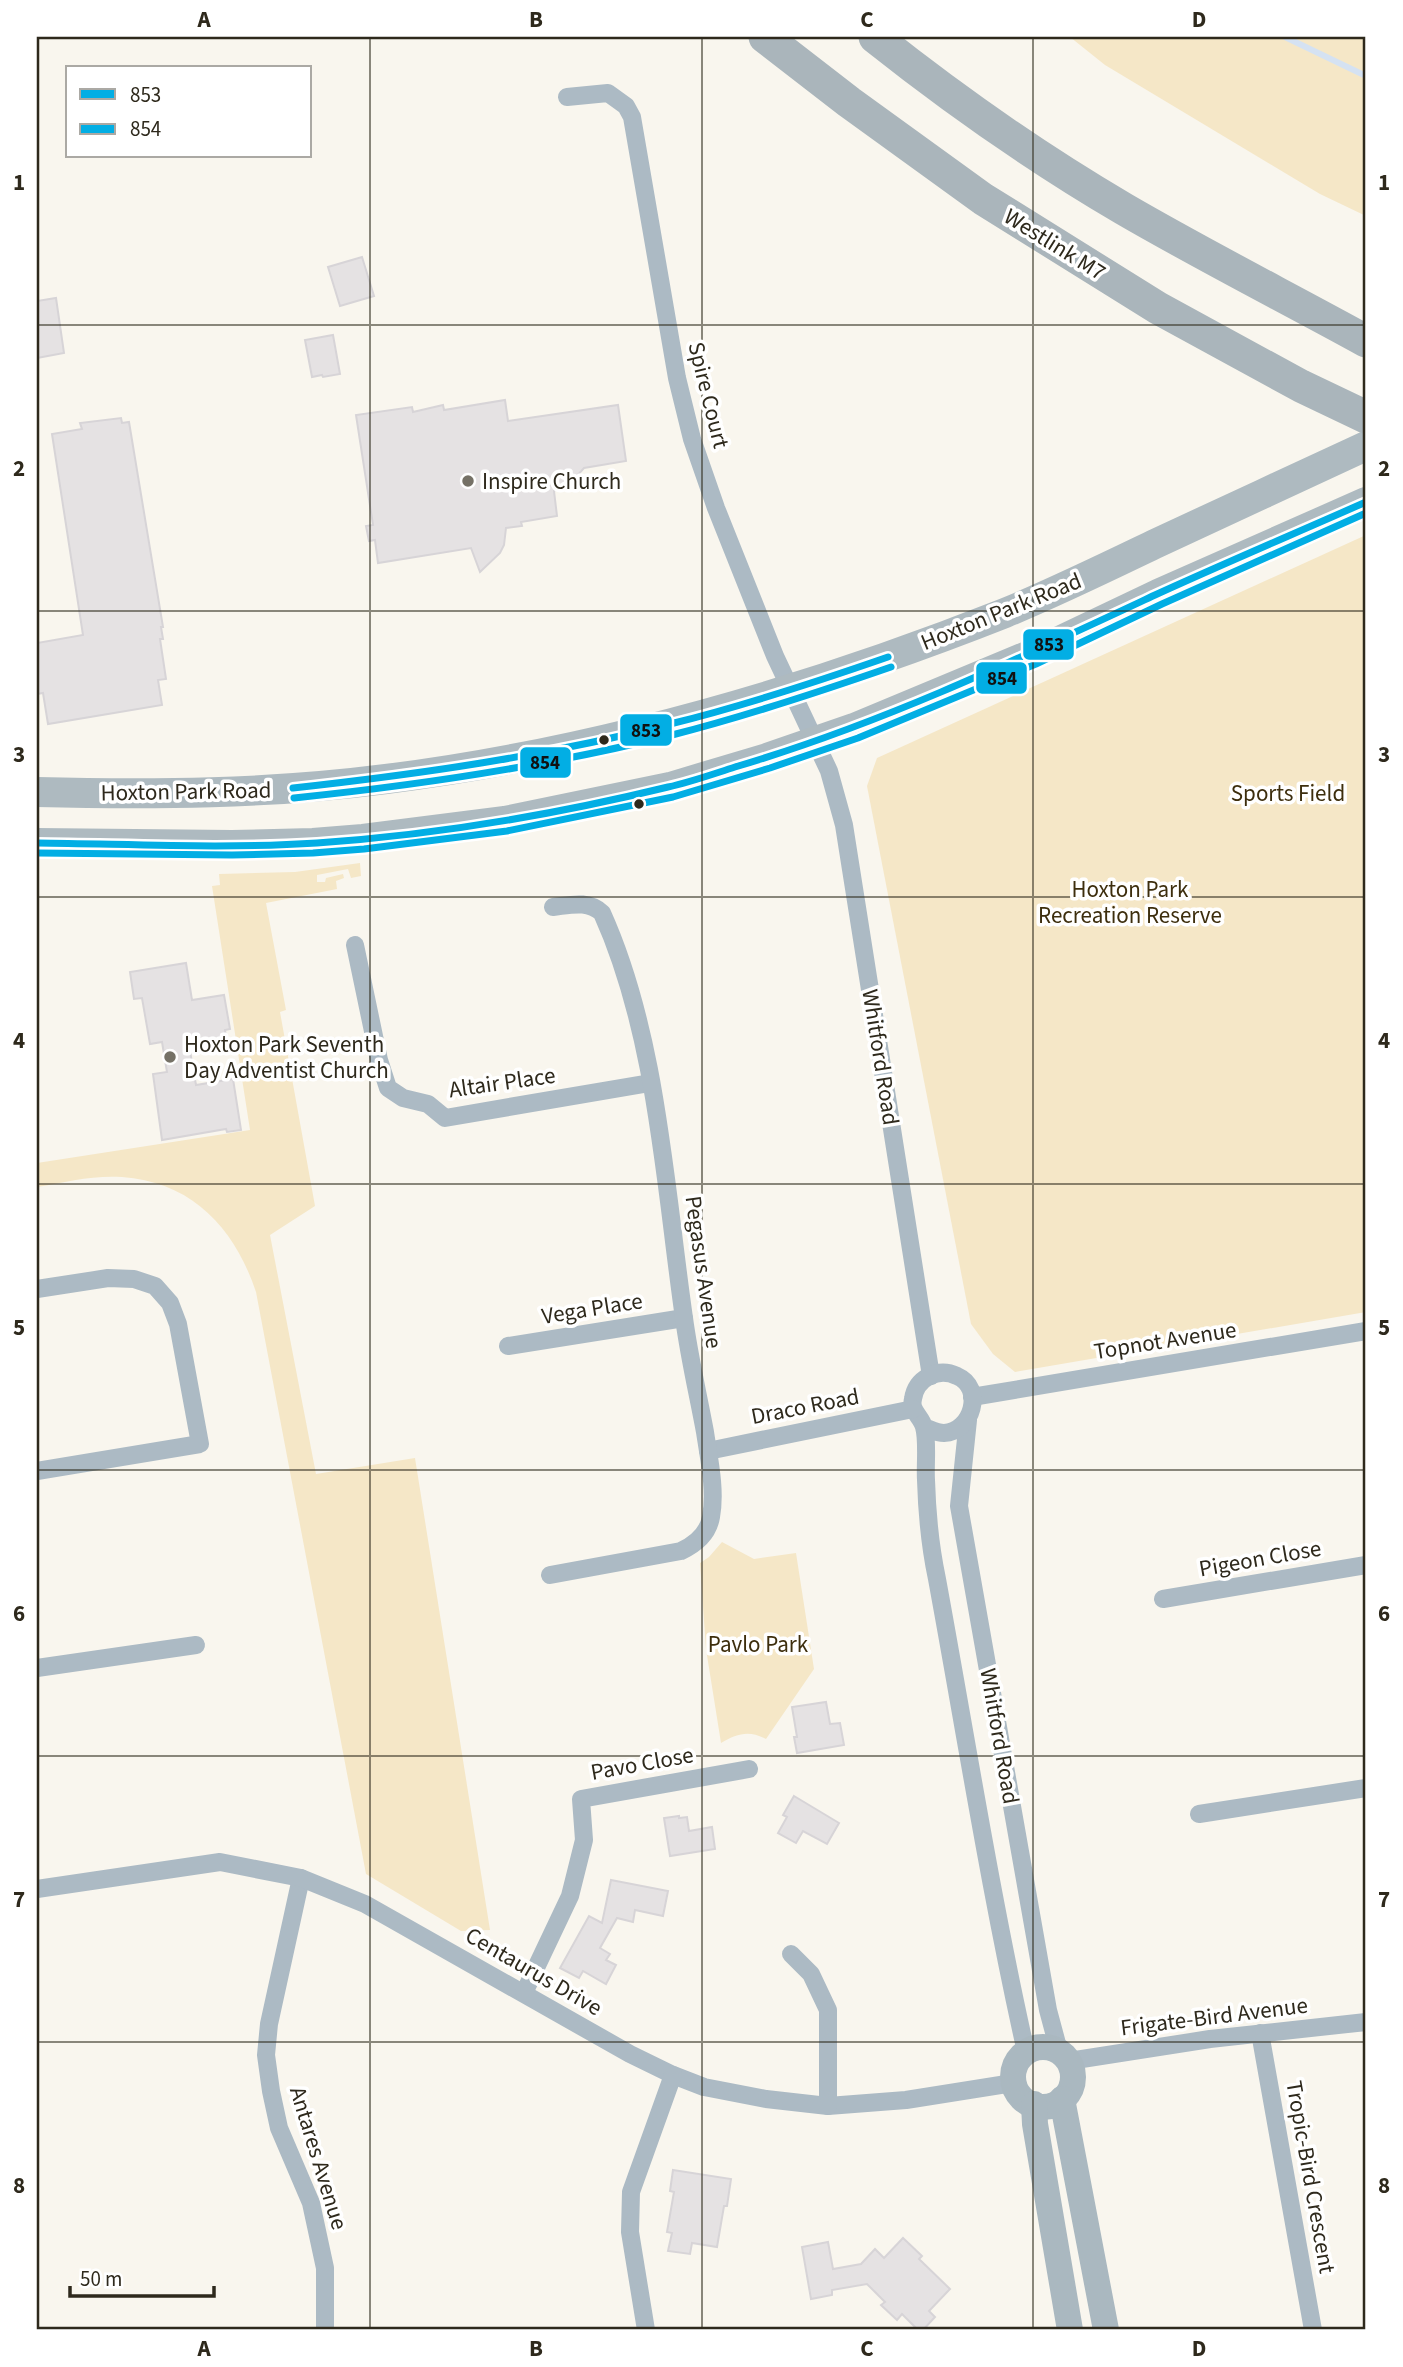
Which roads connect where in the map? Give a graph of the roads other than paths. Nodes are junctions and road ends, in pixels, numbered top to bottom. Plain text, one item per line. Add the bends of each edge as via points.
1 (765, 37) edge
2 (875, 37) edge
3 (567, 97) dead end
4 (1366, 341) edge
5 (1366, 417) edge
6 (1366, 446) edge
7 (1366, 502) edge
8 (792, 690) junction
9 (816, 741) junction
10 (37, 792) edge
11 (37, 843) edge
12 (553, 907) dead end
13 (355, 946) dead end
14 (650, 1083) junction
15 (37, 1289) edge
16 (684, 1318) junction
17 (1366, 1331) edge
18 (508, 1346) dead end
19 (931, 1376) junction
20 (971, 1397) junction
21 (913, 1409) junction
22 (968, 1420) junction
23 (924, 1427) junction
24 (708, 1451) junction
25 (37, 1471) edge
26 (1366, 1565) edge
27 (550, 1575) dead end
28 (1163, 1600) dead end
29 (196, 1645) dead end
30 (37, 1668) edge
31 (749, 1769) dead end
32 (1366, 1788) edge
33 (1199, 1814) dead end
34 (301, 1878) junction
35 (37, 1889) edge
36 (792, 1954) dead end
37 (524, 1993) junction
38 (1366, 2022) edge
39 (1260, 2033) junction
40 (1026, 2052) junction
41 (1064, 2056) junction
42 (673, 2075) junction
43 (1013, 2083) junction
44 (1062, 2099) junction
45 (1034, 2104) junction
46 (828, 2106) junction
47 (326, 2330) edge
48 (646, 2330) edge
49 (1070, 2330) edge
50 (1106, 2330) edge
51 (1313, 2330) edge

1 - 5 highway, Westlink M7 via 983,199 1158,308
2 - 4 highway via 935,84 1124,209
3 - 8 street, Spire Court via 608,93 626,106 632,117 677,378 692,439
6 - 8 main road, Hoxton Park Road via 1007,612
7 - 9 main road, Hoxton Park Road via 1032,654
8 - 9 street, Spire Court
8 - 10 main road, Hoxton Park Road via 587,745 383,780 138,795
9 - 11 main road, Hoxton Park Road via 670,787 444,830 313,843
9 - 19 street, Whitford Road via 844,825
12 - 14 street, Pegasus Avenue via 594,905 603,913 629,986
13 - 14 street, Altair Place via 388,1088 403,1098 428,1104 445,1118
14 - 16 street, Pegasus Avenue
15 - 25 street via 108,1278 155,1286 170,1303 177,1324 200,1444
16 - 18 street, Vega Place
16 - 24 street, Pegasus Avenue
17 - 20 street, Topnot Avenue
19 - 20 street via 940,1372 958,1376 969,1387
19 - 21 street via 915,1389
20 - 22 street via 974,1405
21 - 23 street
21 - 24 street, Draco Road
22 - 23 street via 954,1431 942,1433
22 - 41 street, Whitford Road via 959,1506 1048,2010
23 - 40 street, Whitford Road via 930,1542
24 - 27 street, Pegasus Avenue via 710,1520 694,1544 663,1555
26 - 28 street, Pigeon Close
29 - 30 street
31 - 37 street, Pavo Close via 581,1799 584,1840 570,1896
32 - 33 street
34 - 35 street, Centaurus Drive via 220,1862
34 - 37 street, Centaurus Drive via 365,1904
34 - 47 street, Antares Avenue via 266,2055 279,2128 311,2203 325,2268
36 - 46 street via 811,1974 828,2010
37 - 42 street, Centaurus Drive
38 - 39 street, Frigate-Bird Avenue
39 - 41 street, Frigate-Bird Avenue
39 - 51 street, Tropic-Bird Crescent
40 - 41 street via 1041,2046
40 - 43 street via 1016,2064
41 - 44 street via 1074,2079
42 - 46 street, Centaurus Drive via 704,2087
42 - 48 street via 631,2192 630,2232
43 - 45 street via 1024,2101
43 - 46 street, Centaurus Drive via 906,2100
44 - 45 street via 1042,2108
44 - 50 street
45 - 49 street

